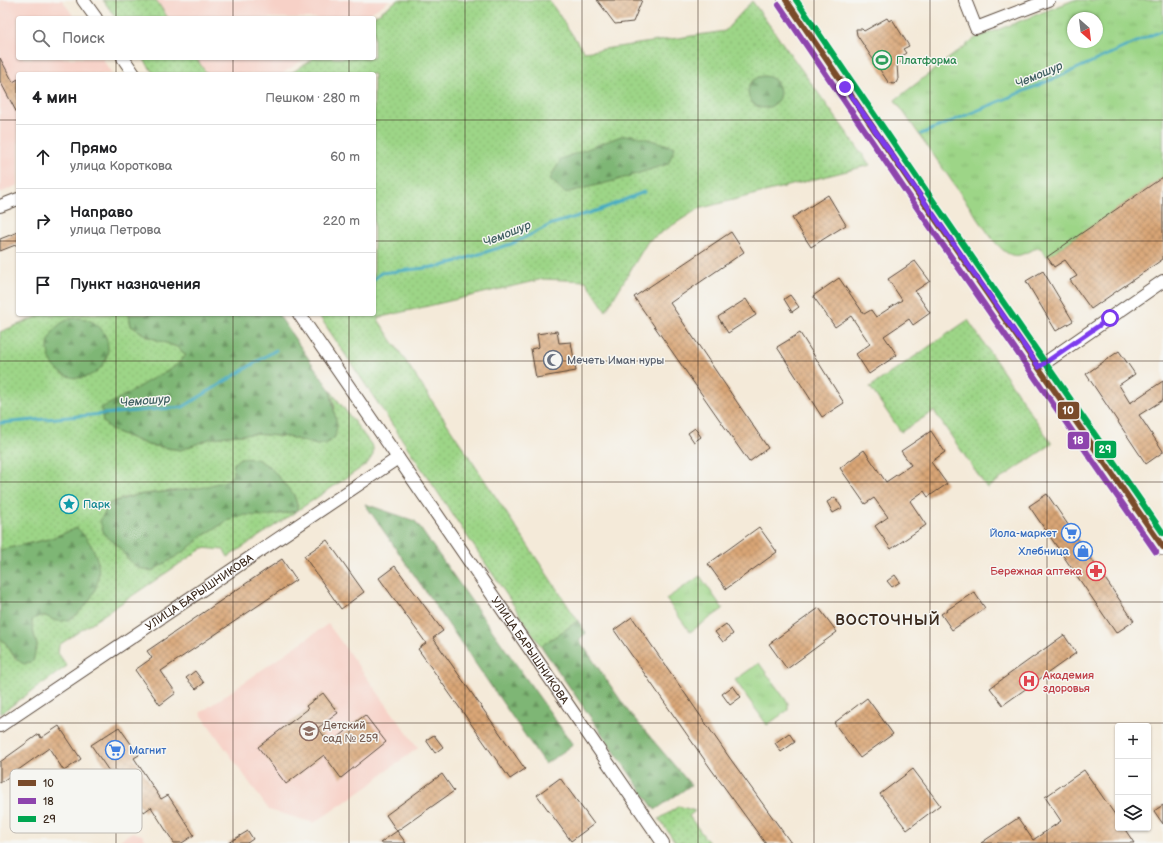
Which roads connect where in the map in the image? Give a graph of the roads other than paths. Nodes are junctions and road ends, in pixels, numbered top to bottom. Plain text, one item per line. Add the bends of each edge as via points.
1 (83, 0) edge
2 (786, 0) edge
3 (966, 0) edge
4 (1049, 0) edge
5 (95, 16) edge
6 (124, 60) edge
7 (133, 72) edge
8 (16, 200) edge
9 (0, 206) edge
10 (1163, 282) edge
11 (300, 316) edge
12 (1039, 367) junction
13 (398, 458) junction
14 (1163, 547) edge
15 (0, 726) edge
16 (663, 843) edge

1 - 5 street
2 - 12 main road
3 - 4 street via 976,28
6 - 7 street
8 - 9 street
10 - 12 street
11 - 13 street, УЛИЦА БАРЫШНИКОВА
12 - 14 main road
13 - 15 street, УЛИЦА БАРЫШНИКОВА
13 - 16 street, УЛИЦА БАРЫШНИКОВА

